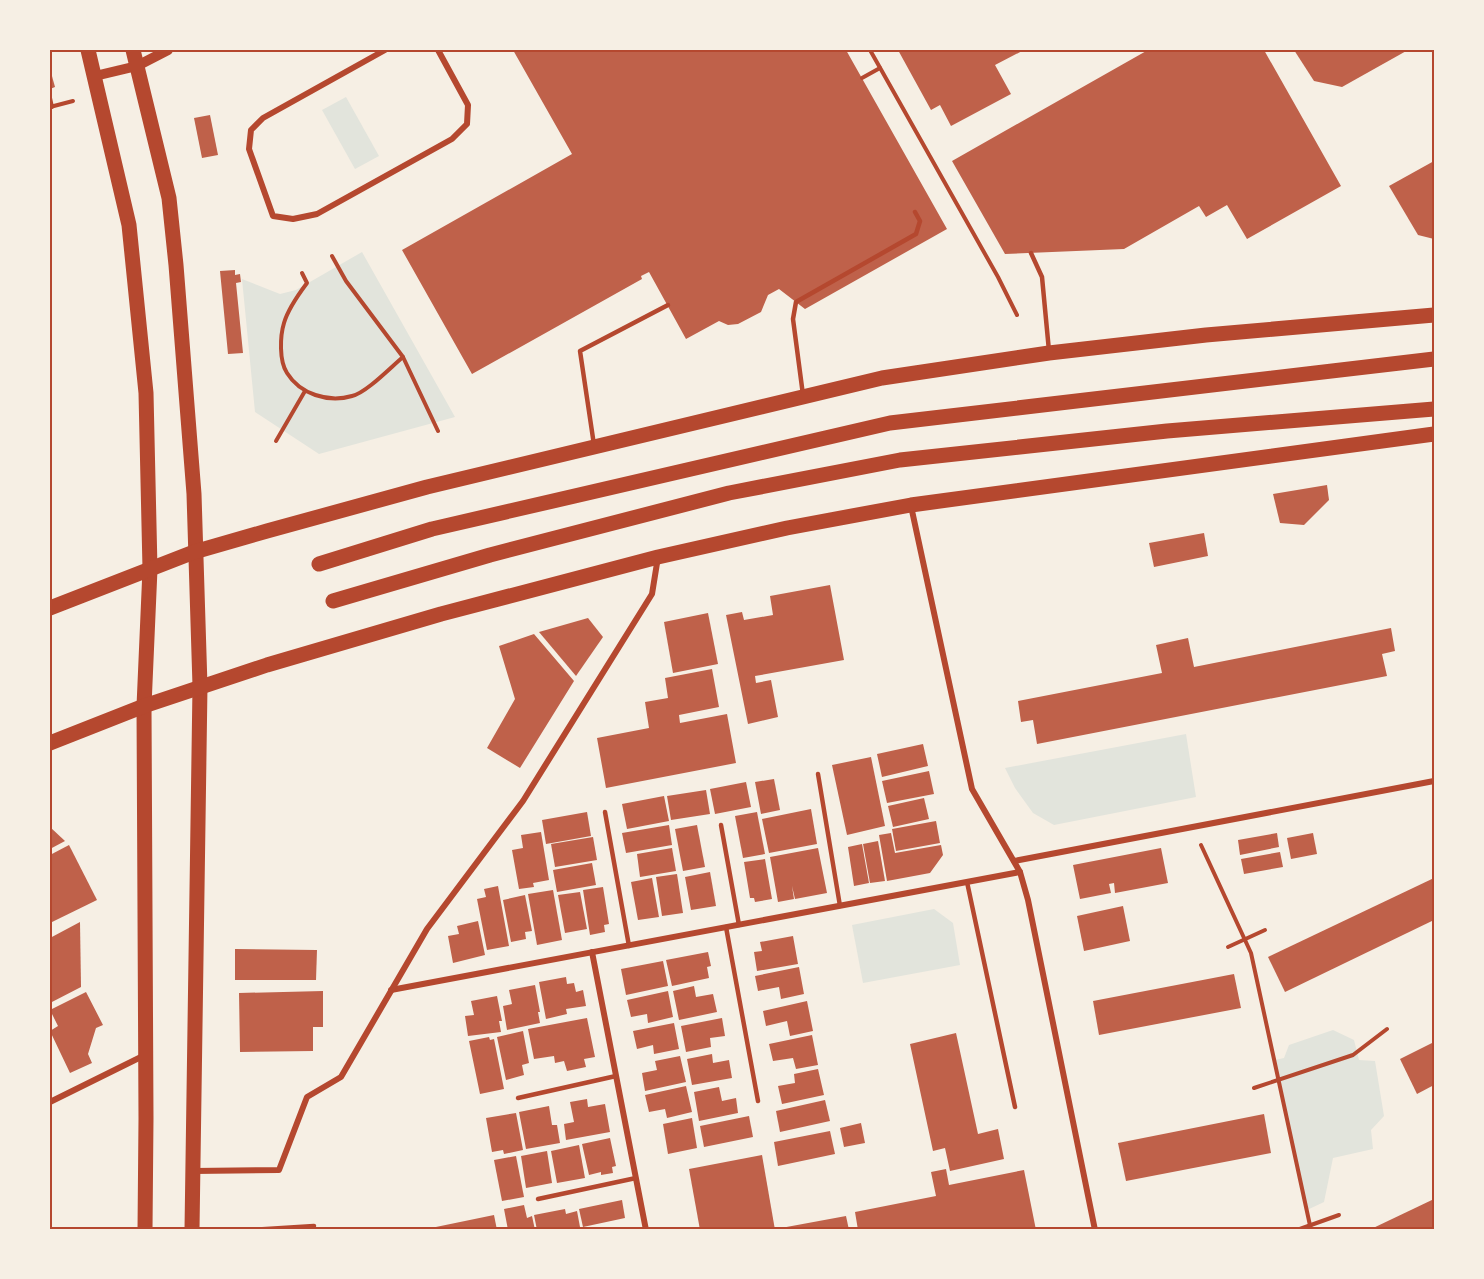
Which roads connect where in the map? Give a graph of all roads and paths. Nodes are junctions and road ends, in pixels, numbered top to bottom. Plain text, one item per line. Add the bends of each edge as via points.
1 (88, 50) edge
2 (133, 50) edge
3 (168, 50) edge
4 (385, 50) edge
5 (438, 50) edge
6 (870, 50) edge
7 (137, 66) junction
8 (880, 68) junction
9 (95, 76) junction
10 (862, 78) dead end
11 (50, 98) edge
12 (73, 101) dead end
13 (51, 107) edge
14 (915, 212) dead end
15 (1032, 253) dead end
16 (332, 256) dead end
17 (302, 273) dead end
18 (668, 305) dead end
19 (1017, 315) dead end
20 (1434, 315) edge
21 (1049, 353) junction
22 (403, 357) junction
23 (1434, 359) edge
24 (305, 391) junction
25 (803, 397) junction
26 (1434, 409) edge
27 (438, 431) dead end
28 (1434, 434) edge
29 (276, 441) dead end
30 (594, 448) junction
31 (910, 506) junction
32 (194, 552) junction
33 (658, 557) junction
34 (319, 564) dead end
35 (150, 569) junction
36 (333, 601) dead end
37 (50, 608) edge
38 (200, 686) junction
39 (144, 706) junction
40 (50, 743) edge
41 (818, 774) dead end
42 (1434, 781) edge
43 (605, 812) dead end
44 (722, 825) dead end
45 (1194, 828) junction
46 (1014, 861) junction
47 (1020, 872) junction
48 (968, 882) junction
49 (840, 906) junction
50 (739, 925) junction
51 (726, 927) junction
52 (1265, 930) dead end
53 (1246, 939) junction
54 (628, 946) junction
55 (1228, 946) dead end
56 (592, 952) junction
57 (391, 990) junction
58 (1387, 1029) dead end
59 (145, 1054) junction
60 (616, 1076) junction
61 (1279, 1079) junction
62 (1254, 1088) dead end
63 (518, 1098) dead end
64 (758, 1101) dead end
65 (50, 1102) edge
66 (1015, 1107) dead end
67 (194, 1171) junction
68 (636, 1178) junction
69 (538, 1199) dead end
70 (1339, 1215) dead end
71 (314, 1226) dead end
72 (1311, 1228) edge
73 (145, 1230) edge
74 (192, 1230) edge
75 (249, 1230) edge
76 (646, 1230) edge
77 (1095, 1230) edge
78 (1297, 1230) edge

1 - 9 main road
2 - 7 main road
3 - 7 street
4 - 5 street via 263,118 251,130 249,148 273,216 292,219 317,214 452,139 467,124 468,105
6 - 8 path
7 - 9 street
7 - 32 main road via 169,198 190,434
8 - 10 path
8 - 19 path
9 - 35 main road via 129,225 146,393
11 - 13 path
12 - 13 path
14 - 25 lane via 920,221 916,234 796,302 793,319
15 - 21 lane via 1042,278
16 - 22 path
17 - 24 path via 307,283 284,322 280,346 286,372
18 - 30 lane via 580,351
20 - 21 main road
21 - 25 main road via 882,378
22 - 24 path via 354,396 329,399
22 - 27 path
23 - 34 main road via 890,423 432,529
24 - 29 path
25 - 30 main road
26 - 36 main road via 1167,431 900,460 729,494 490,555
28 - 31 main road
30 - 32 main road via 427,487
31 - 33 main road
31 - 46 street via 972,789
32 - 35 main road
32 - 38 main road
33 - 38 main road via 441,614
33 - 57 street via 652,594 523,801 427,929
35 - 37 main road
35 - 39 main road
38 - 39 main road
38 - 67 main road
39 - 40 main road
39 - 59 main road
41 - 49 lane
42 - 45 street
43 - 54 lane
44 - 50 lane
45 - 46 street
45 - 53 path
46 - 47 street
47 - 48 street
47 - 77 street
48 - 49 street
48 - 66 lane
49 - 50 street
50 - 51 street
51 - 54 street
51 - 64 lane
52 - 53 path
53 - 55 path
53 - 61 path
54 - 56 street
56 - 57 street
56 - 60 street
57 - 67 street via 341,1077 308,1097 279,1170
58 - 61 path via 1353,1055
59 - 65 street
59 - 73 main road
60 - 63 lane
60 - 68 street
61 - 62 path
61 - 72 path
67 - 74 main road
68 - 69 lane
68 - 76 street
70 - 72 path
71 - 75 lane
72 - 78 path

